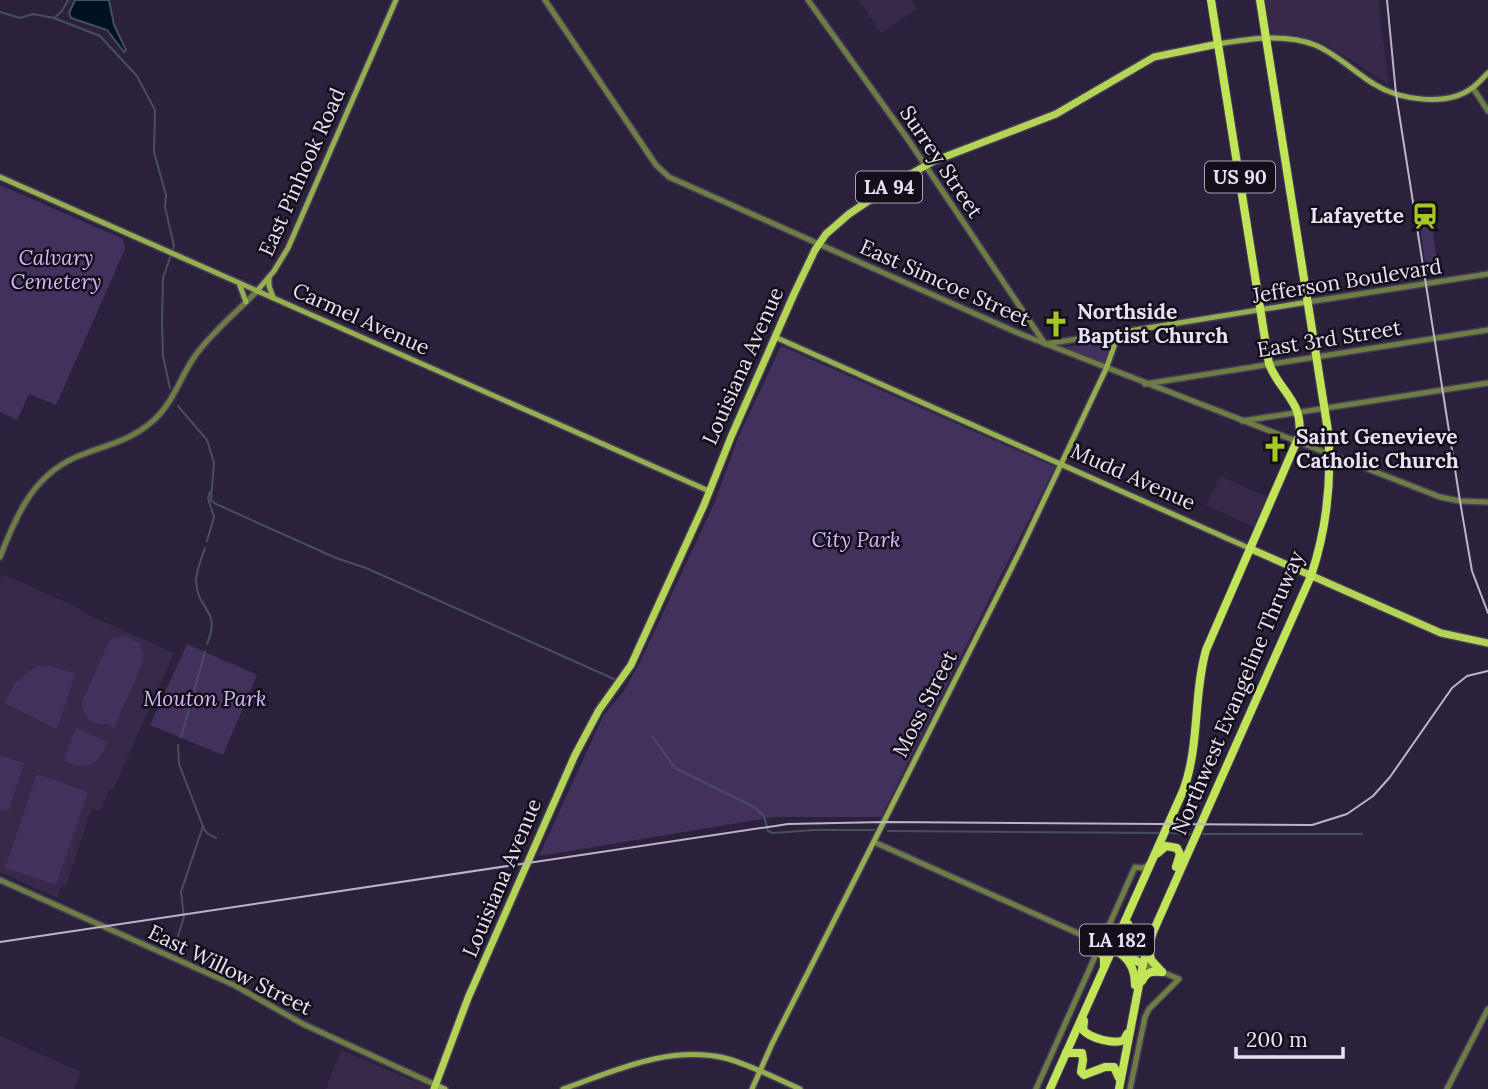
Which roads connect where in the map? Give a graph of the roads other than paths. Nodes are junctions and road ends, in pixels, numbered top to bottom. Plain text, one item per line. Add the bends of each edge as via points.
1 (397, 0) edge
2 (545, 0) edge
3 (808, 0) edge
4 (1211, 0) edge
5 (1260, 0) edge
6 (1266, 39) junction
7 (1218, 44) junction
8 (1488, 73) edge
9 (1473, 88) junction
10 (1488, 111) edge
11 (925, 166) junction
12 (0, 177) edge
13 (819, 244) junction
14 (1488, 274) edge
15 (270, 277) junction
16 (239, 283) junction
17 (257, 290) junction
18 (273, 297) junction
19 (1308, 302) junction
20 (246, 303) junction
21 (1260, 310) junction
22 (1488, 330) edge
23 (1123, 332) junction
24 (775, 337) junction
25 (1045, 344) junction
26 (1316, 357) junction
27 (1269, 364) junction
28 (1106, 369) junction
29 (1488, 383) edge
30 (1145, 384) junction
31 (1325, 409) junction
32 (1298, 413) junction
33 (1240, 421) junction
34 (1297, 444) junction
35 (1330, 456) junction
36 (1061, 465) junction
37 (709, 491) junction
38 (1488, 502) edge
39 (1251, 549) junction
40 (0, 557) edge
41 (1311, 576) junction
42 (1484, 642) edge
43 (874, 842) junction
44 (1151, 864) junction
45 (0, 880) edge
46 (1133, 904) junction
47 (1157, 922) junction
48 (1087, 937) joint
49 (1149, 944) junction
50 (1100, 946) junction
51 (1113, 948) junction
52 (1143, 964) junction
53 (1104, 967) junction
54 (1162, 972) junction
55 (1137, 991) junction
56 (1488, 1009) edge
57 (1085, 1012) junction
58 (1131, 1021) junction
59 (1066, 1054) junction
60 (760, 1071) junction
61 (1119, 1085) edge
62 (435, 1087) edge
63 (445, 1089) edge
64 (562, 1089) edge
65 (752, 1089) edge
66 (800, 1089) edge
67 (1036, 1089) edge
68 (1050, 1089) edge
69 (1130, 1089) edge
70 (1447, 1089) edge

1 - 15 main road, East Pinhook Road via 288,248
2 - 13 street, East Simcoe Street via 661,171
3 - 11 street, Surrey Street
4 - 7 highway, US 90
5 - 6 highway, US 90
6 - 7 main road, Louisiana Avenue
6 - 9 main road, Louisiana Avenue via 1315,45 1375,85 1411,98 1455,96
6 - 19 highway, US 90
7 - 11 main road, Louisiana Avenue / LA 94 via 1158,55 1056,114
7 - 21 highway, US 90
8 - 9 main road
9 - 10 street
11 - 13 main road, Louisiana Avenue / LA 94 via 849,214
11 - 25 street, Surrey Street
12 - 16 main road, Carmel Avenue
13 - 24 main road, Louisiana Avenue / LA 94
13 - 25 street, East Simcoe Street
14 - 19 street, Jefferson Boulevard
15 - 17 main road, East Pinhook Road
15 - 18 main road
16 - 17 main road, Carmel Avenue
16 - 20 main road
17 - 18 main road, Carmel Avenue
17 - 20 street, East Pinhook Road
18 - 37 main road, Carmel Avenue
19 - 21 main road, Jefferson Boulevard
19 - 26 highway, Northwest Evangeline Thruway / US 90
20 - 40 street, East Pinhook Road via 195,357 158,416 127,439 82,454 54,470 24,501
21 - 23 main road, Jefferson Boulevard
21 - 27 highway, US 90
22 - 26 street, East 3rd Street
23 - 25 street, Jefferson Boulevard
23 - 28 main road, Moss Street via 1116,338
24 - 36 main road, Mudd Avenue
24 - 37 main road, Louisiana Avenue / LA 94
25 - 28 street, East Simcoe Street
26 - 27 street, East 3rd Street
26 - 31 highway, Northwest Evangeline Thruway / US 90
27 - 30 street, East 3rd Street
27 - 32 highway, US 90
28 - 30 street, East Simcoe Street
28 - 36 main road, Moss Street
29 - 31 street
30 - 33 street, East Simcoe Street
31 - 32 street
31 - 35 highway, Northwest Evangeline Thruway / US 90
32 - 33 street
32 - 34 highway
33 - 34 street, East Simcoe Street
34 - 35 street, East Simcoe Street
34 - 39 highway
35 - 38 street, East Simcoe Street via 1430,494
35 - 41 highway, Northwest Evangeline Thruway / US 90 via 1326,519
36 - 39 main road, Mudd Avenue
36 - 43 main road, Moss Street
37 - 62 main road, Louisiana Avenue via 631,665 575,755 468,998
39 - 41 main road, Mudd Avenue
39 - 44 highway, LA 182 via 1206,650 1188,778
41 - 42 main road, Mudd Avenue via 1441,633
41 - 47 highway, Northwest Evangeline Thruway / LA 182
43 - 48 street
43 - 60 main road, Moss Street
44 - 46 highway, LA 182
44 - 47 highway via 1166,846 1179,851
44 - 50 street via 1135,867
45 - 62 street, East Willow Street via 227,982
46 - 51 highway, LA 182
46 - 52 highway via 1126,946 1132,958
47 - 49 highway, Northwest Evangeline Thruway / LA 182
48 - 50 highway
49 - 52 highway, Northwest Evangeline Thruway / LA 182
49 - 54 highway via 1151,960
50 - 51 street
50 - 53 highway
50 - 67 street
51 - 53 highway, LA 182
51 - 58 highway via 1126,958 1134,975
52 - 54 street
52 - 55 highway, Northwest Evangeline Thruway / LA 182
53 - 57 highway, LA 182
54 - 55 highway via 1146,974
54 - 69 street via 1179,979 1145,1017
55 - 58 highway, Northwest Evangeline Thruway / LA 182
56 - 70 street
57 - 58 highway via 1083,1030 1087,1034 1121,1043
57 - 59 highway, LA 182
58 - 61 highway, Northwest Evangeline Thruway / LA 182
59 - 61 highway via 1082,1053 1084,1075 1114,1067
59 - 68 highway, LA 182
60 - 64 main road via 716,1056 679,1055 650,1059
60 - 65 main road, Moss Street
60 - 66 main road
62 - 63 main road, East Willow Street

